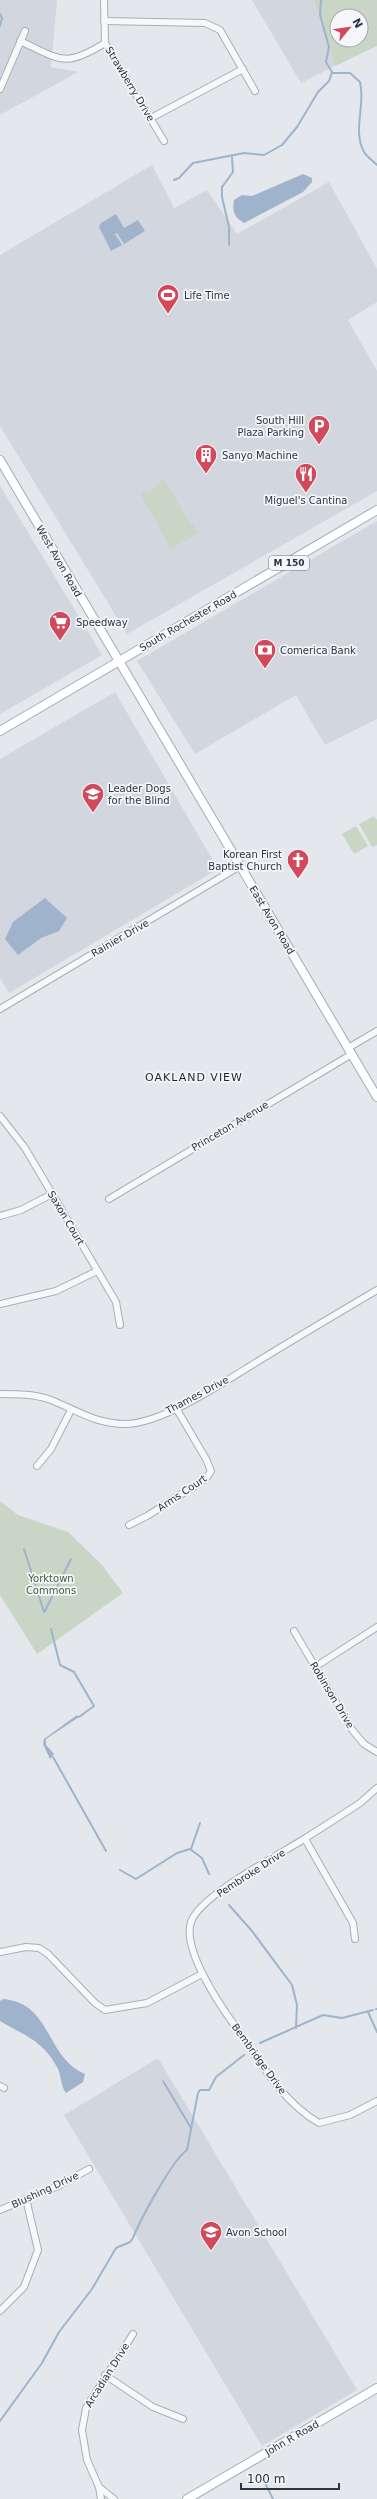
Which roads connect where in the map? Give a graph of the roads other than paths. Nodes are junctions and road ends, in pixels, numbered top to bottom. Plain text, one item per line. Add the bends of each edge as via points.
1 (104, 0) edge
2 (104, 21) junction
3 (25, 31) dead end
4 (20, 41) junction
5 (105, 42) junction
6 (243, 70) junction
7 (0, 89) edge
8 (255, 92) dead end
9 (150, 118) junction
10 (164, 141) dead end
11 (0, 460) edge
12 (377, 510) edge
13 (119, 660) junction
14 (0, 731) edge
15 (240, 866) junction
16 (0, 1010) edge
17 (377, 1031) edge
18 (350, 1051) junction
19 (377, 1097) edge
20 (0, 1116) edge
21 (52, 1194) junction
22 (109, 1199) dead end
23 (0, 1216) edge
24 (97, 1271) junction
25 (377, 1290) edge
26 (0, 1304) edge
27 (120, 1325) dead end
28 (0, 1394) edge
29 (176, 1408) junction
30 (71, 1410) junction
31 (37, 1466) dead end
32 (129, 1525) dead end
33 (377, 1627) edge
34 (294, 1631) dead end
35 (315, 1667) junction
36 (377, 1752) edge
37 (377, 1788) edge
38 (305, 1839) junction
39 (355, 1939) dead end
40 (0, 1952) edge
41 (202, 1974) junction
42 (377, 2100) edge
43 (89, 2169) dead end
44 (26, 2199) junction
45 (0, 2210) edge
46 (0, 2311) edge
47 (133, 2334) dead end
48 (105, 2375) junction
49 (377, 2388) edge
50 (183, 2419) dead end
51 (99, 2487) junction
52 (101, 2499) edge
53 (114, 2499) edge
54 (187, 2499) edge

1 - 2 street, Strawberry Drive
2 - 5 street, Strawberry Drive
2 - 6 street via 205,23 220,30
3 - 4 street
4 - 5 street via 62,59 76,59
4 - 7 street
5 - 9 street, Strawberry Drive
6 - 8 street
6 - 9 street
9 - 10 street, Strawberry Drive
11 - 13 main road, West Avon Road
12 - 13 main road, South Rochester Road / M 150
13 - 14 main road, South Rochester Road / M 150
13 - 15 main road, East Avon Road
15 - 16 street, Rainier Drive
15 - 18 main road, East Avon Road
17 - 18 street, Princeton Avenue
18 - 19 main road, East Avon Road
18 - 22 street, Princeton Avenue
20 - 21 street, Saxon Court via 25,1148
21 - 23 street via 21,1210
21 - 24 street, Saxon Court
24 - 26 street via 56,1291
24 - 27 street, Saxon Court via 116,1302
25 - 29 street, Thames Drive
28 - 30 street, Thames Drive via 43,1398
29 - 30 street, Thames Drive via 142,1422 126,1424 104,1423
29 - 32 street, Arms Court via 211,1471 199,1483
30 - 31 street via 51,1449
33 - 35 street
34 - 35 street, Robinson Drive
35 - 36 street, Robinson Drive via 353,1731 364,1744
37 - 38 street, Pembroke Drive via 360,1803
38 - 39 street via 353,1923
38 - 41 street, Pembroke Drive via 226,1886 198,1911 190,1922 190,1935 193,1952
40 - 41 street via 26,1947 39,1948 105,2010 147,2003
41 - 42 street, Bembridge Drive via 230,2020 286,2097 309,2117 319,2123 332,2121 361,2110
43 - 44 street, Blushing Drive
44 - 45 street, Blushing Drive
44 - 46 street via 38,2250 24,2287
47 - 48 street, Arcadian Drive
48 - 50 street via 153,2407
48 - 51 street, Arcadian Drive via 87,2404 82,2430 87,2460
49 - 54 main road, John R Road
51 - 52 street, Arcadian Drive
51 - 53 street, Arcadian Drive

